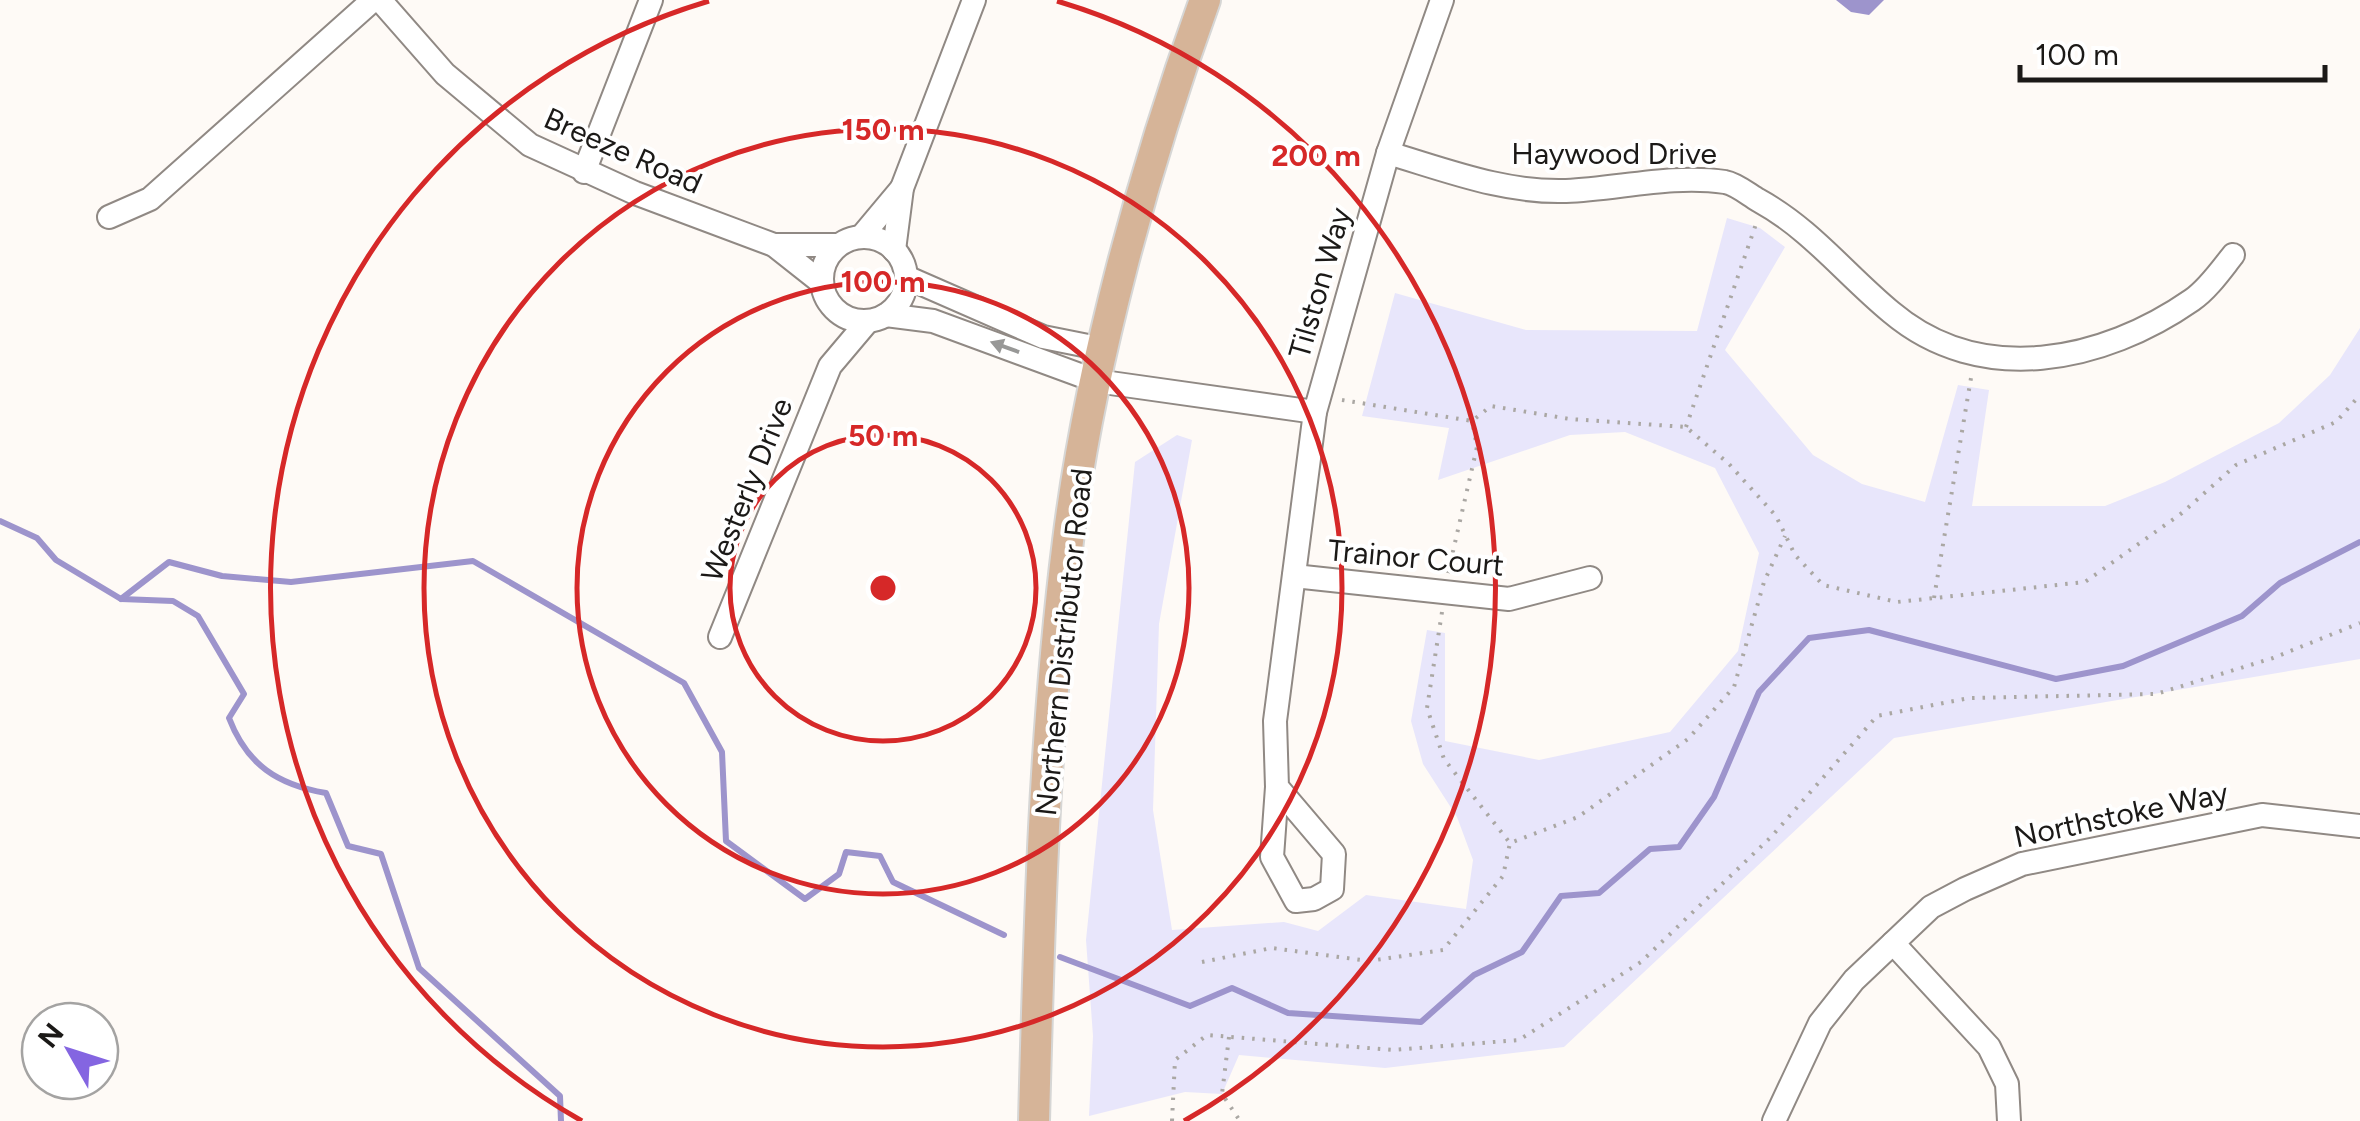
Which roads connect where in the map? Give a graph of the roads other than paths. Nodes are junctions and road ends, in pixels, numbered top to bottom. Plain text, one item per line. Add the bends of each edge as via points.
1 (376, 0) edge
2 (651, 0) edge
3 (974, 0) edge
4 (1205, 0) edge
5 (1442, 0) edge
6 (1388, 153) junction
7 (584, 172) junction
8 (902, 188) junction
9 (109, 217) dead end
10 (861, 237) junction
11 (774, 246) junction
12 (838, 246) junction
13 (894, 250) junction
14 (2233, 255) dead end
15 (906, 277) junction
16 (822, 283) junction
17 (833, 308) junction
18 (877, 318) junction
19 (1103, 349) junction
20 (830, 366) junction
21 (1096, 381) junction
22 (1317, 404) junction
23 (1294, 576) junction
24 (1590, 578) dead end
25 (720, 637) dead end
26 (1278, 787) junction
27 (2360, 826) edge
28 (1893, 944) junction
29 (1034, 1121) edge
30 (1774, 1121) edge
31 (2009, 1121) edge

1 - 7 street, Breeze Road via 492,116 530,145
1 - 9 street via 150,199
2 - 7 street
3 - 8 street
4 - 19 main road, Northern Distributor Road
5 - 6 street, Tilston Way
6 - 14 street, Haywood Drive via 1510,188 1728,182 1820,242 1894,316 1975,358 2046,358 2123,341 2196,298
6 - 22 street, Tilston Way
7 - 11 street, Breeze Road
8 - 10 street
8 - 13 street
10 - 12 street
10 - 13 street
11 - 12 street, Breeze Road
11 - 16 street, Breeze Road
12 - 16 street via 825,262
13 - 15 street
15 - 18 street via 897,306
15 - 19 street via 1042,337
16 - 17 street
17 - 18 street via 855,321
17 - 20 street, Westerly Drive
18 - 20 street, Westerly Drive
21 -> 18 street via 933,321
19 - 21 main road, Northern Distributor Road
20 - 25 street, Westerly Drive
21 - 22 street
21 - 29 main road, Northern Distributor Road via 1063,590 1040,913
22 - 23 street, Tilston Way
23 - 24 street, Trainor Court via 1509,599
23 - 26 street, Tilston Way via 1276,721
26 - 26 street, Tilston Way via 1334,854 1332,890 1314,899 1296,901 1272,857
27 - 28 street, Northstoke Way via 2262,815 2022,864 1931,908
28 - 30 street, Northstoke Way via 1820,1023
28 - 31 street via 1989,1048 2007,1084

